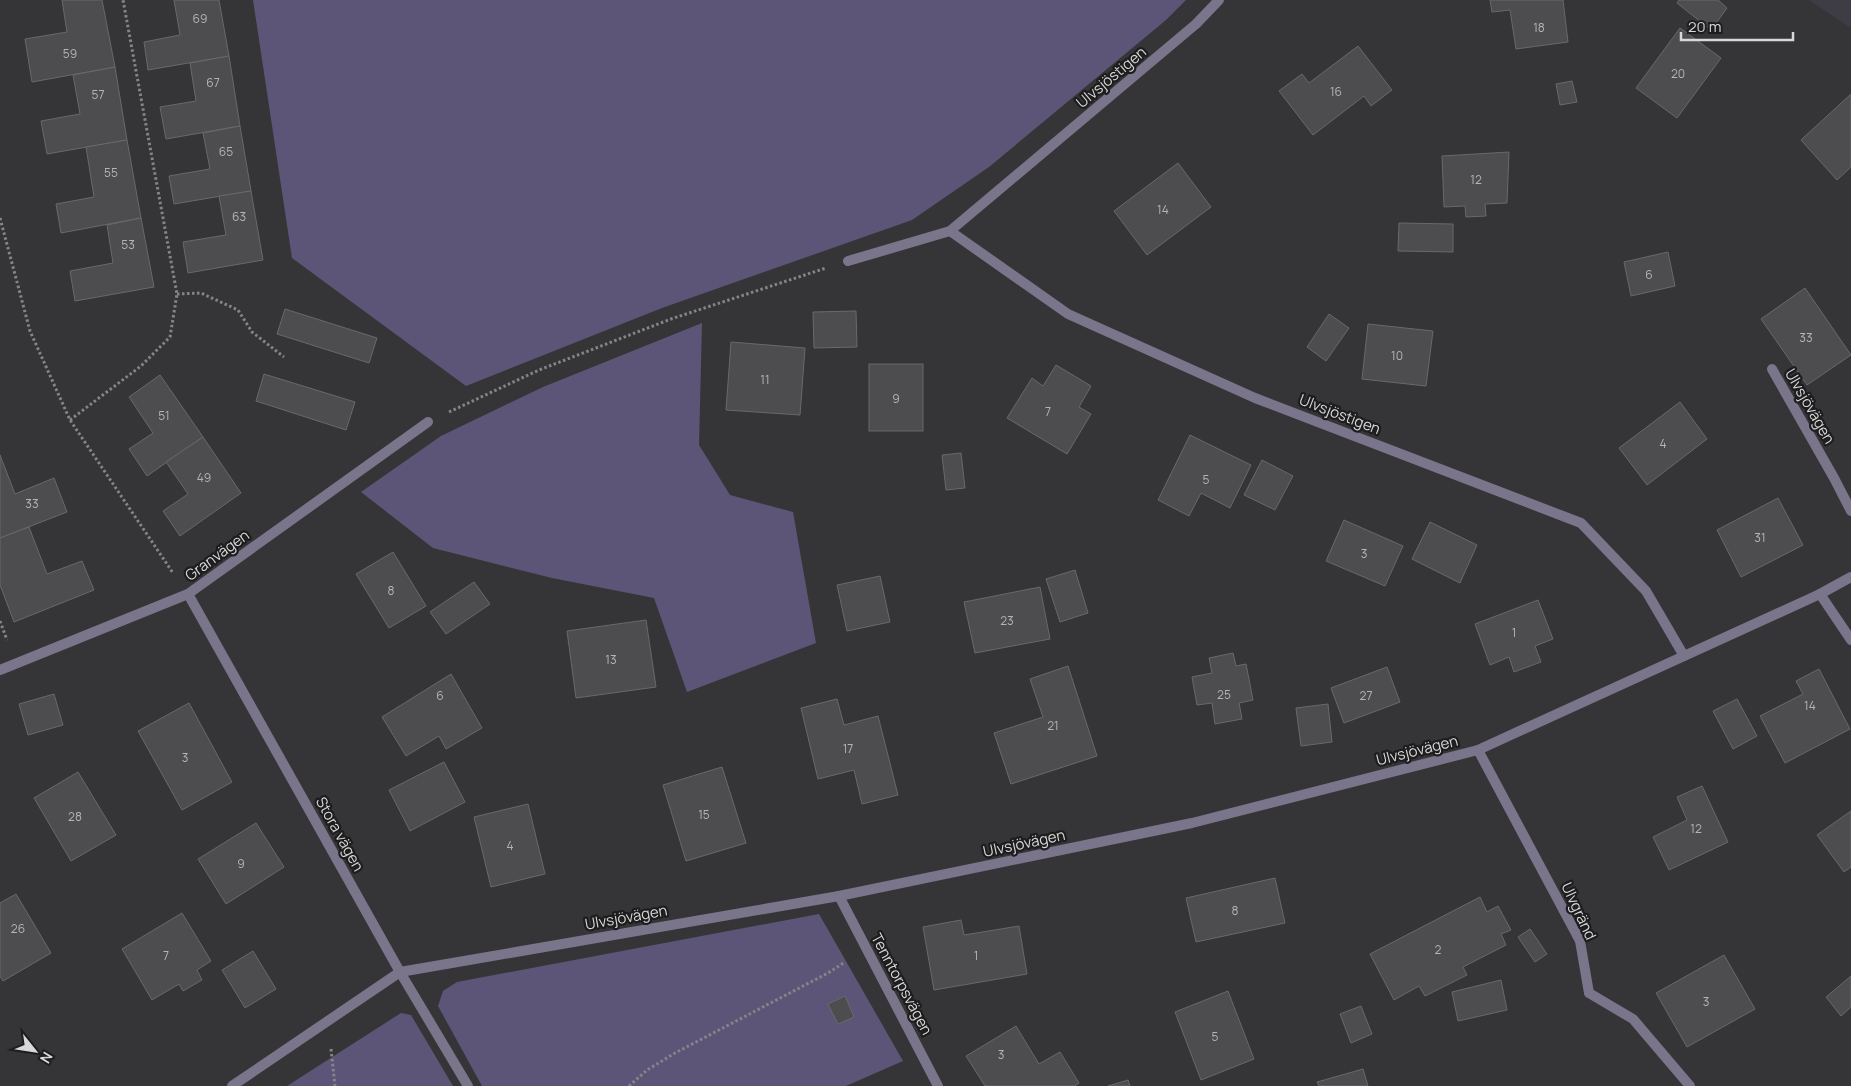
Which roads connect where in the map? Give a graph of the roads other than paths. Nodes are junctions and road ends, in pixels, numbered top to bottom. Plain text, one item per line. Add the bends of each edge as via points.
1 (1219, 0) edge
2 (950, 231) junction
3 (848, 261) road end
4 (1772, 369) dead end
5 (428, 422) road end
6 (1851, 512) edge
7 (1851, 577) edge
8 (188, 594) junction
9 (1820, 594) junction
10 (1851, 640) edge
11 (1684, 656) junction
12 (0, 670) edge
13 (1478, 750) junction
14 (839, 896) junction
15 (400, 972) junction
16 (232, 1086) edge
17 (468, 1086) edge
18 (938, 1086) edge
19 (1690, 1086) edge

1 - 2 street, Ulvsjöstigen via 1196,24
2 - 3 street, Ulvsjöstigen
2 - 11 street, Ulvsjöstigen via 1068,314 1255,398 1581,523 1646,591
4 - 6 street, Ulvsjövägen
5 - 8 street, Granvägen
7 - 9 street, Ulvsjövägen
8 - 12 street, Granvägen
8 - 15 street, Stora vägen
9 - 10 street
9 - 11 street, Ulvsjövägen
11 - 13 street, Ulvsjövägen
13 - 14 street, Ulvsjövägen via 1192,823
13 - 19 street, Ulvgränd via 1580,941 1589,993 1633,1019
14 - 15 street, Ulvsjövägen
14 - 18 street, Tenntorpsvägen
15 - 16 street, Ulvsjövägen
15 - 17 street, Stora vägen

